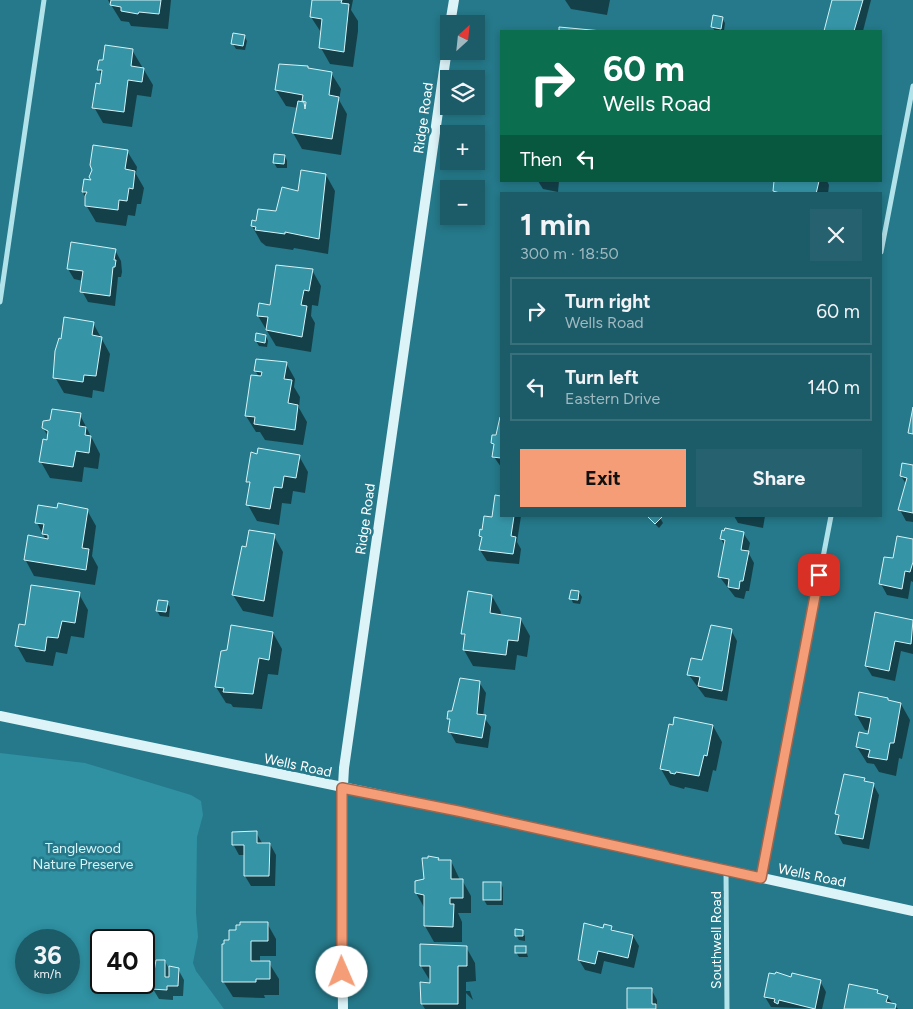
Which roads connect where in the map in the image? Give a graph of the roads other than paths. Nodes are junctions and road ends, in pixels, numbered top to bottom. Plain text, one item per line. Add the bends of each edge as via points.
1 (44, 0) edge
2 (454, 0) edge
3 (452, 15) edge
4 (445, 60) edge
5 (913, 86) edge
6 (882, 247) edge
7 (0, 302) edge
8 (830, 517) edge
9 (0, 716) edge
10 (342, 788) junction
11 (726, 870) junction
12 (761, 878) junction
13 (913, 911) edge
14 (343, 1009) edge
15 (727, 1009) edge

1 - 7 street
2 - 3 street
4 - 10 street, Ridge Road
5 - 6 street
8 - 12 street
9 - 10 street, Wells Road
10 - 11 street, Wells Road
10 - 14 street, Ridge Road
11 - 12 street, Wells Road
11 - 15 street, Southwell Road
12 - 13 street, Wells Road

